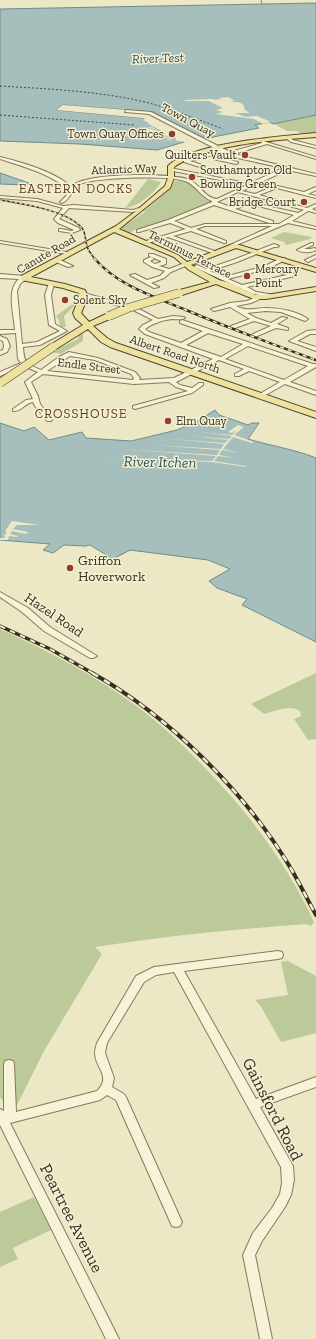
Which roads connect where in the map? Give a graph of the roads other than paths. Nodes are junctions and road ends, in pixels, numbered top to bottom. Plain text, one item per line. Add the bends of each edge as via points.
1 (126, 111) dead end
2 (316, 136) edge
3 (288, 138) junction
4 (267, 142) junction
5 (316, 147) edge
6 (219, 149) junction
7 (229, 154) junction
8 (0, 158) edge
9 (215, 158) dead end
10 (315, 158) edge
11 (236, 163) dead end
12 (200, 166) dead end
13 (287, 168) junction
14 (170, 169) junction
15 (316, 175) edge
16 (168, 178) junction
17 (241, 183) dead end
18 (64, 184) junction
19 (75, 185) junction
20 (316, 188) edge
21 (71, 190) junction
22 (238, 191) junction
23 (304, 194) junction
24 (254, 196) junction
25 (0, 197) edge
26 (316, 197) edge
27 (216, 202) junction
28 (69, 203) junction
29 (61, 205) junction
30 (316, 205) edge
31 (142, 208) junction
32 (232, 208) junction
33 (308, 210) junction
34 (133, 211) junction
35 (316, 212) edge
36 (298, 215) junction
37 (170, 221) junction
38 (288, 221) junction
39 (274, 224) junction
40 (281, 225) junction
41 (316, 228) edge
42 (112, 229) junction
43 (190, 229) junction
44 (61, 230) dead end
45 (139, 231) dead end
46 (169, 236) junction
47 (316, 240) edge
48 (0, 242) edge
49 (148, 242) dead end
50 (224, 242) dead end
51 (238, 245) junction
52 (277, 246) dead end
53 (314, 247) edge
54 (258, 252) junction
55 (67, 253) junction
56 (215, 253) junction
57 (290, 255) dead end
58 (316, 256) edge
59 (282, 259) junction
60 (56, 260) junction
61 (308, 260) dead end
62 (187, 264) junction
63 (70, 266) dead end
64 (154, 266) junction
65 (197, 267) dead end
66 (267, 267) junction
67 (205, 270) junction
68 (316, 270) edge
69 (169, 271) junction
70 (0, 276) edge
71 (137, 276) dead end
72 (24, 278) junction
73 (223, 278) junction
74 (216, 282) junction
75 (51, 284) junction
76 (242, 287) junction
77 (316, 289) edge
78 (84, 295) junction
79 (273, 296) junction
80 (258, 298) junction
81 (220, 301) dead end
82 (229, 305) junction
83 (214, 309) dead end
84 (240, 312) junction
85 (305, 316) dead end
86 (284, 318) dead end
87 (254, 319) junction
88 (159, 321) junction
89 (274, 324) junction
90 (89, 326) junction
91 (233, 327) dead end
92 (286, 329) dead end
93 (207, 331) junction
94 (0, 332) edge
95 (19, 332) junction
96 (316, 332) edge
97 (255, 335) dead end
98 (0, 338) edge
99 (248, 344) junction
100 (181, 345) junction
101 (20, 346) junction
102 (316, 349) edge
103 (0, 353) edge
104 (220, 358) junction
105 (23, 364) junction
106 (315, 366) edge
107 (249, 369) junction
108 (42, 372) junction
109 (191, 372) junction
110 (0, 374) edge
111 (237, 375) dead end
112 (171, 381) junction
113 (134, 382) junction
114 (285, 382) junction
115 (0, 383) edge
116 (201, 384) dead end
117 (193, 390) junction
118 (316, 393) edge
119 (260, 396) junction
120 (36, 400) junction
121 (135, 407) dead end
122 (15, 410) dead end
123 (316, 415) edge
124 (50, 420) dead end
125 (0, 594) edge
126 (93, 656) dead end
127 (278, 955) dead end
128 (177, 968) junction
129 (9, 1064) dead end
130 (316, 1082) edge
131 (106, 1089) junction
132 (253, 1105) junction
133 (5, 1118) edge
134 (176, 1222) dead end
135 (113, 1339) edge
136 (266, 1339) edge

1 - 6 street, Town Quay via 150,113
2 - 3 main road, Town Quay
3 - 4 main road, Town Quay
3 - 5 street
4 - 6 main road, Town Quay
4 - 7 street
4 - 10 street
6 - 7 street
6 - 12 street via 186,161
6 - 14 main road, Town Quay via 180,159 174,162
6 - 16 main road, Town Quay via 198,151 172,160 166,166
7 - 13 street
8 - 18 street via 50,175
9 - 11 street
13 - 15 street
13 - 22 street
14 - 16 main road
14 - 17 street
16 - 19 street, Atlantic Way via 89,179
16 - 27 street, Atlantic Way via 188,181
16 - 31 main road via 168,187
16 - 34 main road
18 - 19 street
18 - 21 street
19 - 21 street, Atlantic Way
20 - 23 street
21 - 28 street, Atlantic Way
22 - 24 street
22 - 27 street
23 - 24 street via 274,186
23 - 26 street
24 - 33 street
25 - 29 street
27 - 32 street, Atlantic Way
27 - 37 street
28 - 29 street
28 - 29 street
28 - 34 street
29 - 44 street via 60,215 56,218 78,230
30 - 33 street
31 - 34 street
31 - 42 main road
32 - 36 street via 250,204
32 - 39 street, Atlantic Way
33 - 35 street
33 - 36 street
34 - 42 main road
36 - 38 street
37 - 43 street
37 - 45 street
38 - 40 street
38 - 41 street
39 - 40 street
39 - 43 street via 218,224
40 - 51 street
42 - 55 main road, Canute Road
42 - 62 main road, Terminus Terrace via 176,256
43 - 46 street
43 - 50 street
46 - 49 street
46 - 56 street
47 - 53 street
48 - 55 street
51 - 54 main road
51 - 56 main road
52 - 54 street
54 - 59 main road
54 - 67 street
55 - 60 main road, Canute Road
56 - 62 main road
57 - 59 street
58 - 61 street
59 - 66 street
59 - 68 main road
60 - 63 street
60 - 72 main road, Canute Road
62 - 69 street
62 - 74 main road, Terminus Terrace via 191,269
64 - 64 street via 148,259 164,260 164,263
64 - 69 street
65 - 67 street, Terminus Terrace
66 - 73 street
66 - 76 street via 293,275
67 - 73 street, Terminus Terrace
69 - 71 street via 151,285
70 - 72 street
72 - 75 main road
72 - 95 street, Canute Road via 14,292
73 - 76 street, Terminus Terrace
74 - 80 main road, Terminus Terrace
74 - 90 main road, bridge via 128,308
75 - 78 main road via 78,289
75 - 101 street via 48,295 52,325 64,331 38,344
76 - 79 street, Terminus Terrace
77 - 79 main road
78 - 88 street via 133,308
78 - 90 main road, Albert Road North via 77,313
79 - 80 main road
80 - 82 street
81 - 82 street
82 - 83 street
82 - 84 street
84 - 85 street via 275,309
84 - 87 street
86 - 89 street
87 - 89 street
87 - 91 street
88 - 93 street via 182,320
88 - 100 street via 149,323 142,329
89 - 92 street
89 - 97 street via 273,327
90 - 109 main road, Albert Road North via 111,344
90 - 115 main road, bridge
93 - 99 street
93 - 100 street
94 - 95 street
95 - 101 street, Canute Road
96 - 102 street via 310,331 292,341
98 - 103 street via 5,340 8,346
99 - 104 street
99 - 106 street
100 - 104 street
101 - 105 street, Canute Road
104 - 107 street
104 - 109 street
105 - 108 street
105 - 110 street
106 - 114 street
107 - 111 street
107 - 114 street
108 - 113 street, Endle Street
108 - 113 street via 66,354 75,354 96,359 134,374 137,378
108 - 120 street via 28,382
109 - 112 street
109 - 119 main road, Albert Road North
112 - 113 street, Endle Street
112 - 117 street
114 - 118 street
114 - 119 street
116 - 117 street
117 - 121 street
119 - 123 main road, Albert Road North
120 - 122 street via 28,401
120 - 124 street via 37,406
125 - 126 street, Hazel Road via 25,610 47,629
127 - 128 street
128 - 131 street via 149,973 140,979 125,1002 102,1043 100,1053 109,1078
128 - 132 street, Gainsford Road
129 - 133 street
130 - 132 street
131 - 133 street via 100,1095
131 - 134 street via 120,1097
132 - 136 street, Gainsford Road via 287,1166 288,1183 284,1198 260,1231 249,1255
133 - 135 street, Peartree Avenue

